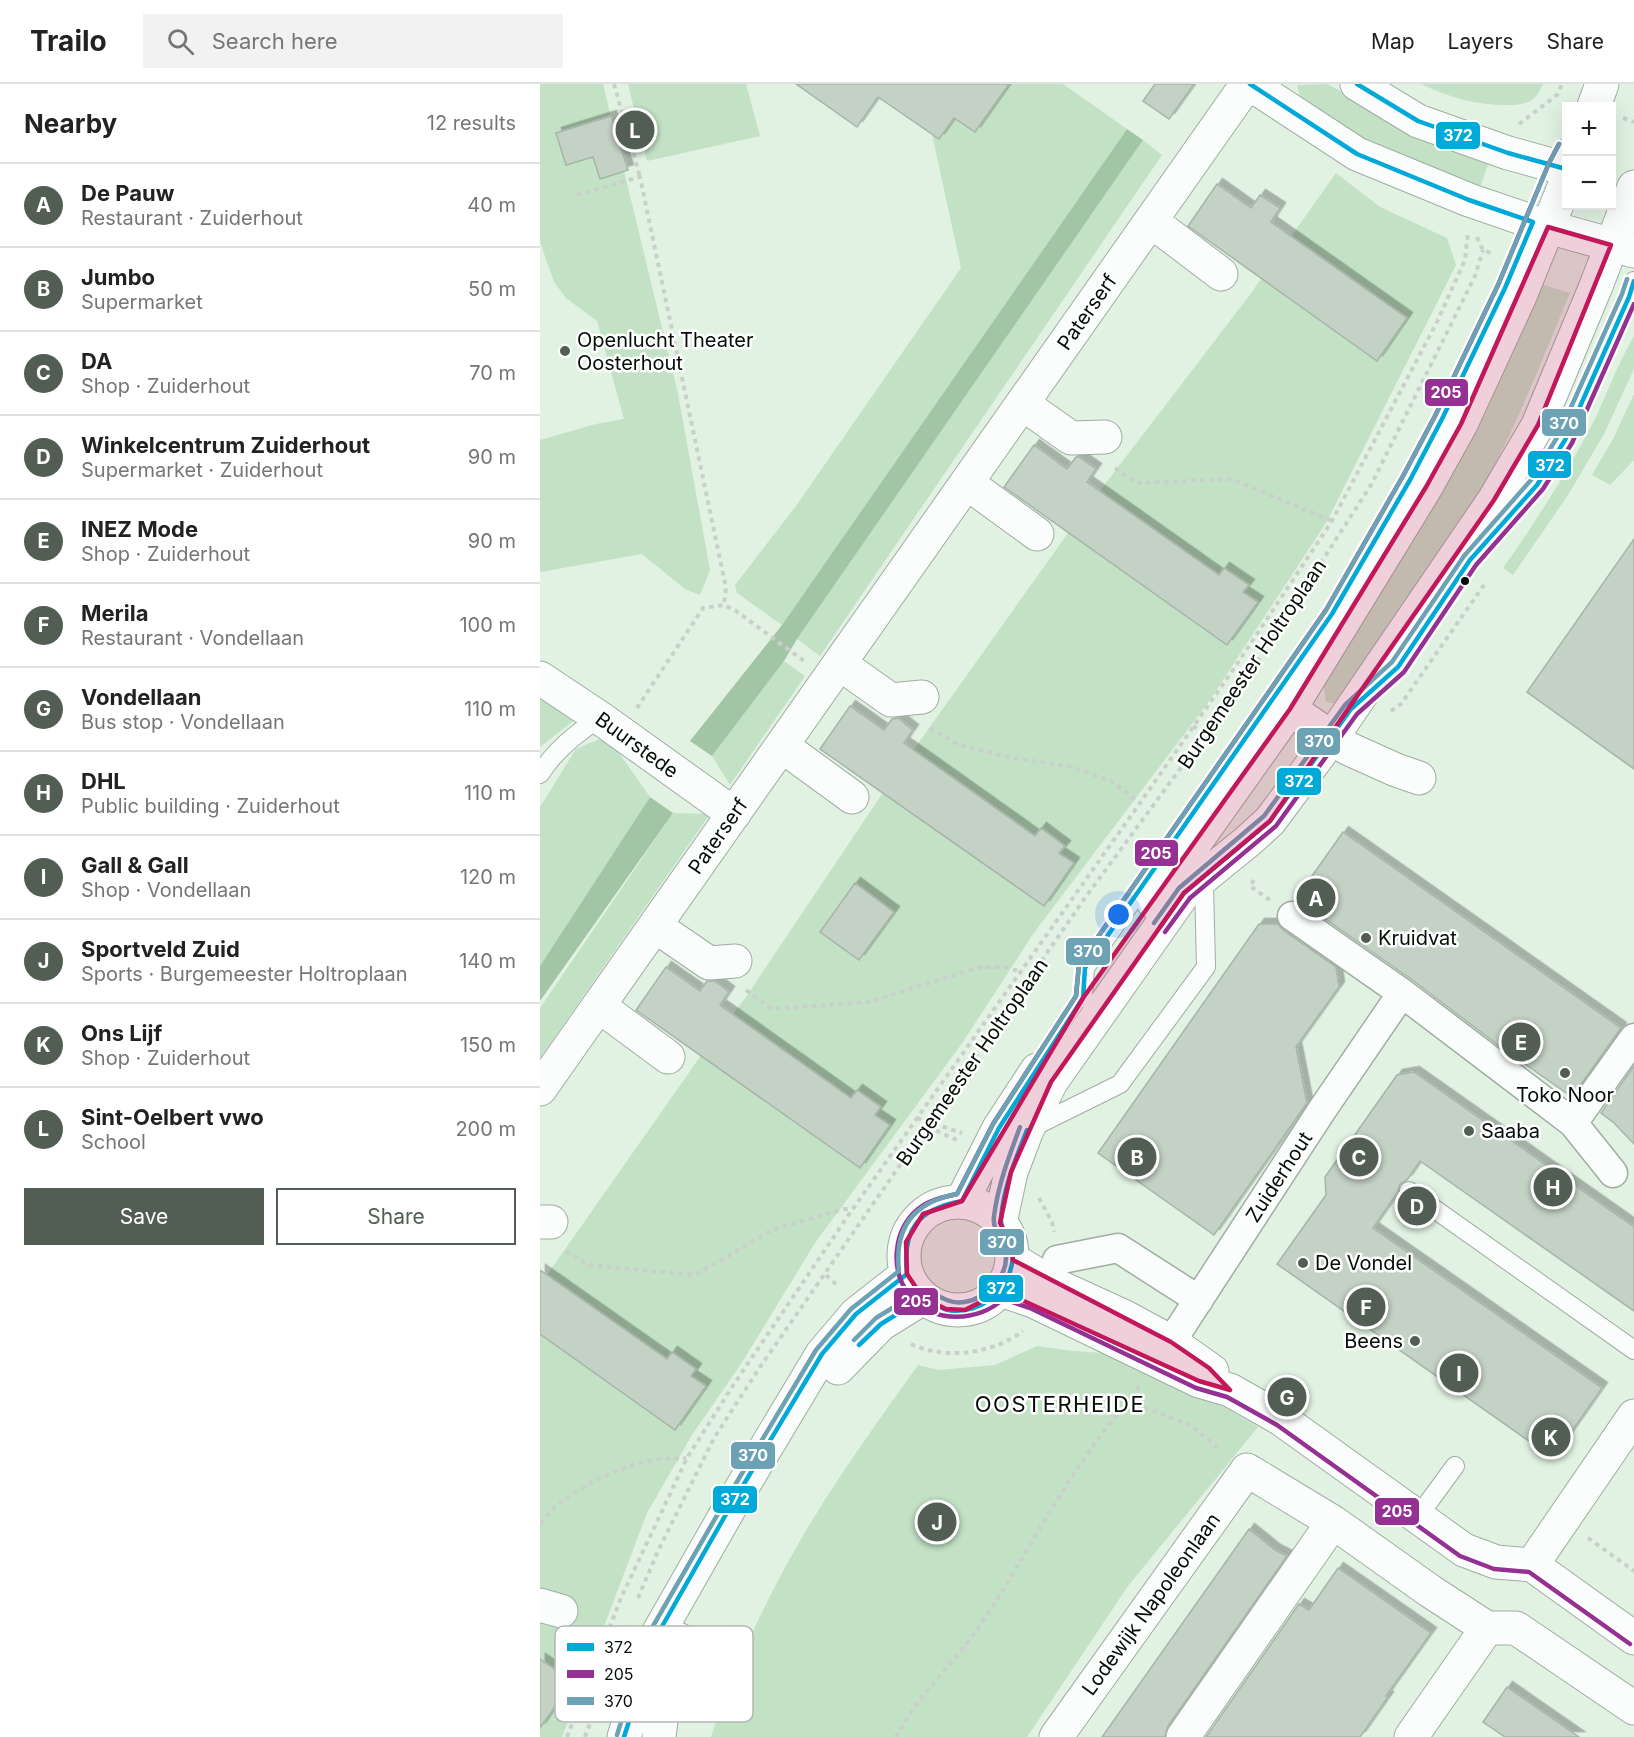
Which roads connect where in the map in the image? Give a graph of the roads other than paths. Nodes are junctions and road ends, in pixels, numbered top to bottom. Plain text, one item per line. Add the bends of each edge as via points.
1 (1249, 84) edge
2 (1357, 84) edge
3 (1602, 84) edge
4 (1595, 102) edge
5 (1562, 166) edge
6 (1562, 171) edge
7 (1616, 182) edge
8 (1634, 186) edge
9 (1151, 221) junction
10 (1541, 224) junction
11 (1623, 248) edge
12 (1221, 274) dead end
13 (1634, 281) edge
14 (1023, 404) junction
15 (1105, 437) dead end
16 (967, 483) junction
17 (1037, 534) dead end
18 (840, 663) junction
19 (540, 678) edge
20 (906, 699) road end
21 (1290, 710) junction
22 (1351, 710) junction
23 (610, 726) junction
24 (1333, 736) junction
25 (782, 746) junction
26 (540, 774) edge
27 (1419, 778) dead end
28 (852, 797) dead end
29 (734, 814) junction
30 (1207, 872) junction
31 (1292, 916) road end
32 (655, 926) junction
33 (722, 962) road end
34 (1402, 993) junction
35 (1083, 998) junction
36 (599, 1006) junction
37 (1634, 1038) edge
38 (668, 1057) dead end
39 (540, 1089) edge
40 (1574, 1123) junction
41 (1027, 1130) junction
42 (987, 1153) junction
43 (1613, 1173) dead end
44 (1409, 1191) dead end
45 (962, 1201) junction
46 (1000, 1223) junction
47 (1013, 1260) junction
48 (1057, 1260) road end
49 (915, 1286) junction
50 (1001, 1290) junction
51 (1199, 1300) junction
52 (872, 1316) junction
53 (1634, 1350) edge
54 (1166, 1352) junction
55 (1634, 1416) edge
56 (1455, 1466) dead end
57 (1417, 1518) junction
58 (1333, 1522) junction
59 (1532, 1565) junction
60 (662, 1626) edge
61 (685, 1626) edge
62 (1487, 1628) junction
63 (1634, 1638) edge
64 (1634, 1708) edge
65 (629, 1722) edge
66 (661, 1722) edge
67 (624, 1737) edge
68 (659, 1737) edge
69 (1056, 1737) edge
70 (1183, 1737) edge
71 (1411, 1737) edge

1 - 9 street, Paterserf
1 - 10 street via 1357,154 1479,204
2 - 5 street via 1418,121 1508,153
3 - 4 street
6 - 10 street, Burgemeester Holtroplaan
7 - 8 street
8 - 11 street, Burgemeester Holtroplaan
9 - 12 street
9 - 14 street, Paterserf
10 - 11 street
10 - 21 street, Burgemeester Holtroplaan via 1520,296 1461,424
10 - 35 lane, Burgemeester Holtroplaan via 1410,480 1332,614 1085,968
11 - 22 street, Burgemeester Holtroplaan via 1596,286 1538,425 1494,500
13 - 22 lane, Burgemeester Holtroplaan via 1565,440 1537,484 1470,560 1398,667
14 - 15 street via 1071,438
14 - 16 street, Paterserf
16 - 17 street
16 - 18 street, Paterserf
18 - 20 street
18 - 25 street, Paterserf
19 - 23 street, Buurstede
21 - 24 street
21 - 35 street, Burgemeester Holtroplaan
22 - 24 street, Burgemeester Holtroplaan
23 - 26 lane via 577,733
23 - 29 street, Buurstede
24 - 27 street via 1347,748
24 - 30 street, Burgemeester Holtroplaan via 1270,821
25 - 28 street
25 - 29 street, Paterserf
29 - 32 street, Paterserf
30 - 41 street, Burgemeester Holtroplaan via 1184,892 1058,1072
30 - 41 lane via 1206,967 1120,1084
31 - 34 street
32 - 33 street
32 - 36 street, Paterserf
34 - 40 street
34 - 51 street, Zuiderhout
35 - 42 street, Burgemeester Holtroplaan
36 - 38 street
36 - 39 street, Paterserf
37 - 40 street
40 - 43 street
41 - 42 street, Burgemeester Holtroplaan
42 - 45 street, Burgemeester Holtroplaan
42 - 46 street, Burgemeester Holtroplaan
44 - 53 lane
45 - 46 street via 983,1208
45 - 49 street via 938,1206 923,1214 912,1227 904,1258
46 - 47 street via 1011,1243
47 - 50 street
47 - 54 street via 1053,1284 1125,1317
48 - 51 street via 1118,1248
49 - 50 street via 946,1309 965,1310 982,1305
49 - 52 street
50 - 54 street
51 - 54 street, Zuiderhout
52 - 60 street via 822,1354
52 - 61 street via 806,1407
54 - 57 street via 1209,1368 1230,1390 1281,1419
55 - 59 street
56 - 57 lane
57 - 59 street via 1464,1550 1496,1562
58 - 62 street
58 - 69 street, Lodewijk Napoleonlaan via 1247,1470
58 - 70 street
59 - 63 street
62 - 64 street via 1516,1628
62 - 71 street
65 - 67 street
66 - 68 street

